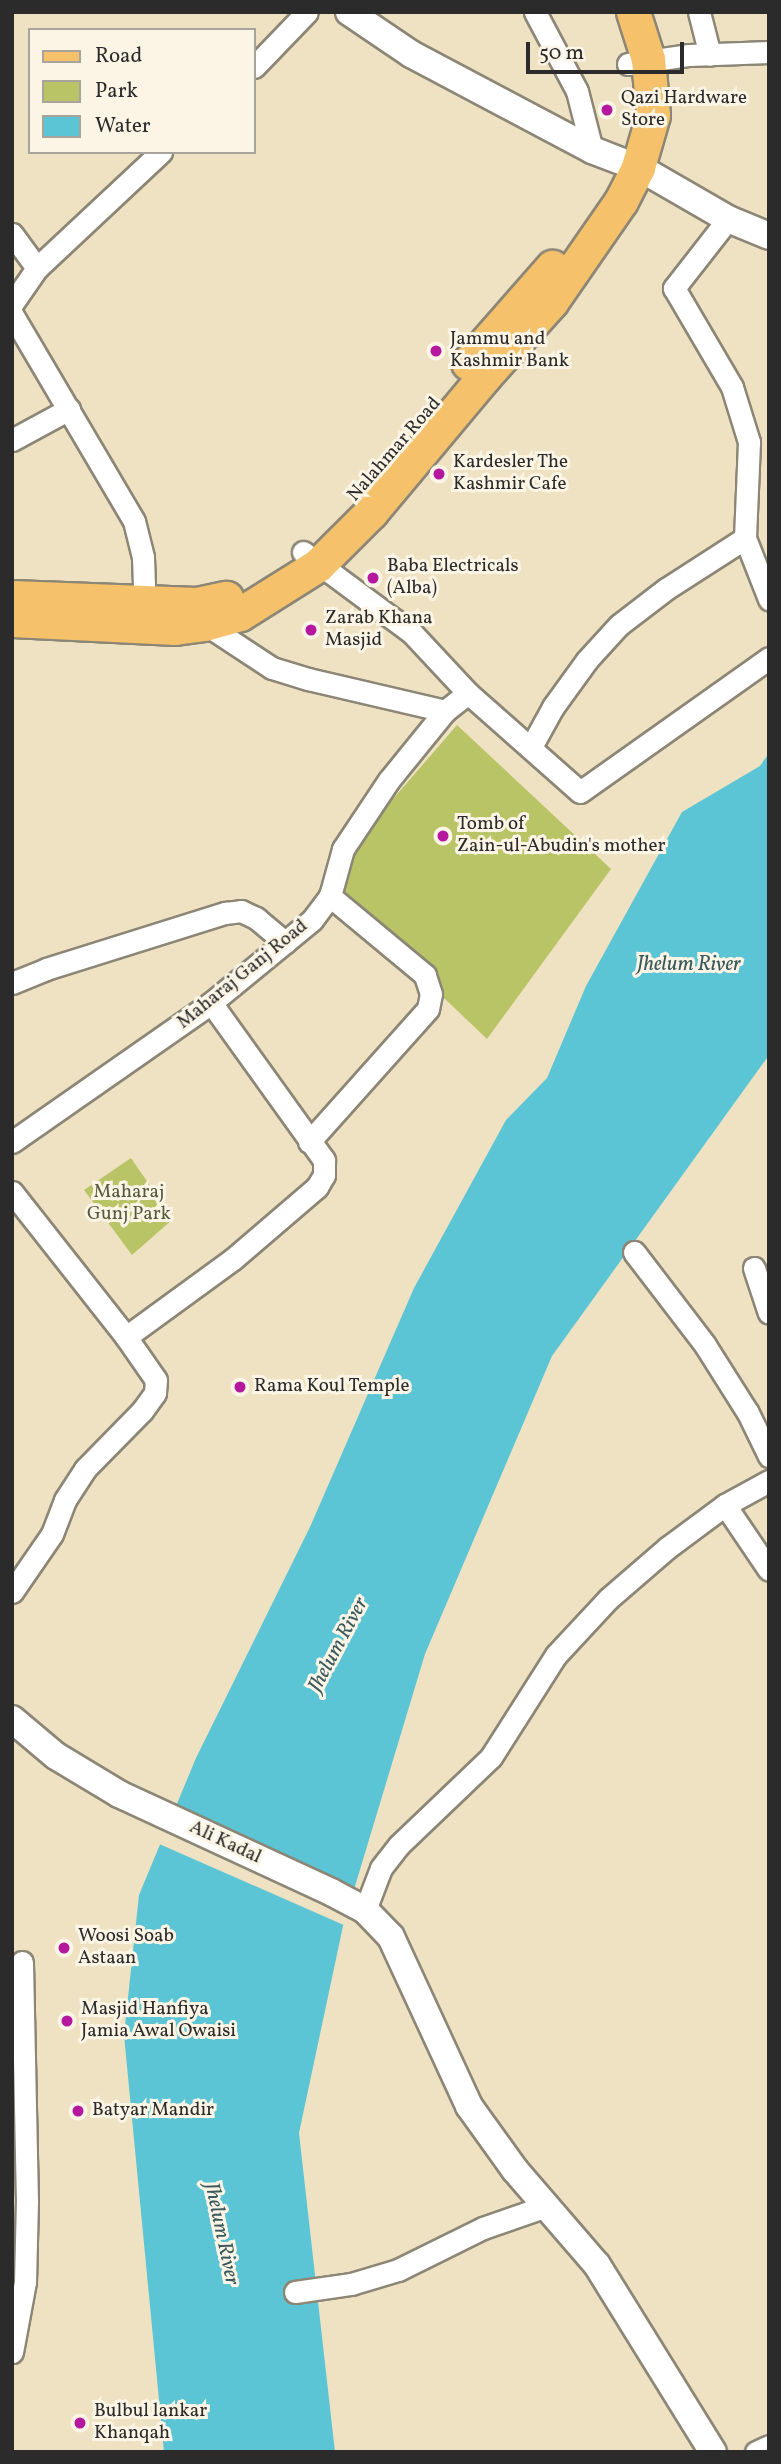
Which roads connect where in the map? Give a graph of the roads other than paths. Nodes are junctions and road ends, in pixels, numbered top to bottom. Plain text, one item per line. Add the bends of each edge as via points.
1 (307, 12) edge
2 (349, 12) edge
3 (535, 12) edge
4 (612, 12) edge
5 (634, 12) edge
6 (699, 12) edge
7 (769, 52) edge
8 (710, 55) junction
9 (256, 65) edge
10 (636, 70) junction
11 (160, 154) edge
12 (617, 159) junction
13 (728, 219) junction
14 (12, 234) edge
15 (769, 236) edge
16 (37, 268) junction
17 (12, 304) edge
18 (12, 314) edge
19 (69, 409) junction
20 (12, 440) edge
21 (745, 538) junction
22 (310, 558) junction
23 (12, 597) edge
24 (769, 599) edge
25 (145, 614) junction
26 (12, 620) edge
27 (205, 624) junction
28 (769, 658) edge
29 (468, 693) junction
30 (445, 711) junction
31 (531, 747) junction
32 (330, 896) junction
33 (285, 942) junction
34 (12, 984) edge
35 (211, 1003) junction
36 (12, 1142) edge
37 (309, 1142) junction
38 (12, 1192) edge
39 (634, 1252) dead end
40 (754, 1268) dead end
41 (769, 1313) edge
42 (126, 1337) junction
43 (769, 1456) edge
44 (769, 1481) edge
45 (725, 1505) junction
46 (769, 1570) edge
47 (12, 1592) edge
48 (12, 1719) edge
49 (365, 1910) junction
50 (22, 1962) dead end
51 (546, 2206) junction
52 (295, 2292) dead end
53 (12, 2352) edge
54 (769, 2446) edge
55 (713, 2452) edge
56 (756, 2452) edge

1 - 9 street
2 - 12 street via 411,54
3 - 12 street
4 - 10 main road
5 - 10 main road
6 - 8 street
7 - 8 street
8 - 10 street
10 - 12 main road via 653,115
11 - 16 street
12 - 13 street
12 - 22 main road via 604,230 551,302 371,512
13 - 15 street
13 - 21 street via 674,288 732,387 749,442
14 - 16 street
16 - 17 street
18 - 19 street
19 - 20 street
19 - 25 street via 134,521 144,557
21 - 24 street
21 - 31 street via 619,625 553,707
22 - 25 main road via 222,600
22 - 27 main road via 240,614
22 - 29 street via 412,633
23 - 25 main road
25 - 26 main road
25 - 27 main road via 175,628
27 - 30 street via 272,668
28 - 31 street via 580,792
29 - 30 street, Maharaj Ganj Road
29 - 31 street
30 - 32 street, Maharaj Ganj Road via 389,780 344,849
32 - 33 street, Maharaj Ganj Road via 312,920
32 - 37 street via 425,975 431,994 428,1009
33 - 34 street via 256,918 241,912 225,913
33 - 35 street, Maharaj Ganj Road
35 - 36 street, Maharaj Ganj Road
35 - 37 street
37 - 42 street via 324,1160 324,1175 317,1187 233,1259
38 - 42 street
39 - 43 street via 705,1345
40 - 41 street
42 - 47 street via 156,1380 155,1393 85,1469 65,1500 52,1534
44 - 45 street
45 - 46 street
45 - 49 street via 608,1599 556,1655 491,1757 381,1868
48 - 49 street, Ali Kadal via 55,1756 119,1794
49 - 51 street, Ali Kadal via 391,1937 469,2106
50 - 53 street via 25,2282
51 - 52 street via 483,2228 398,2270 351,2284
51 - 55 street, Ali Kadal via 597,2265
54 - 56 street

